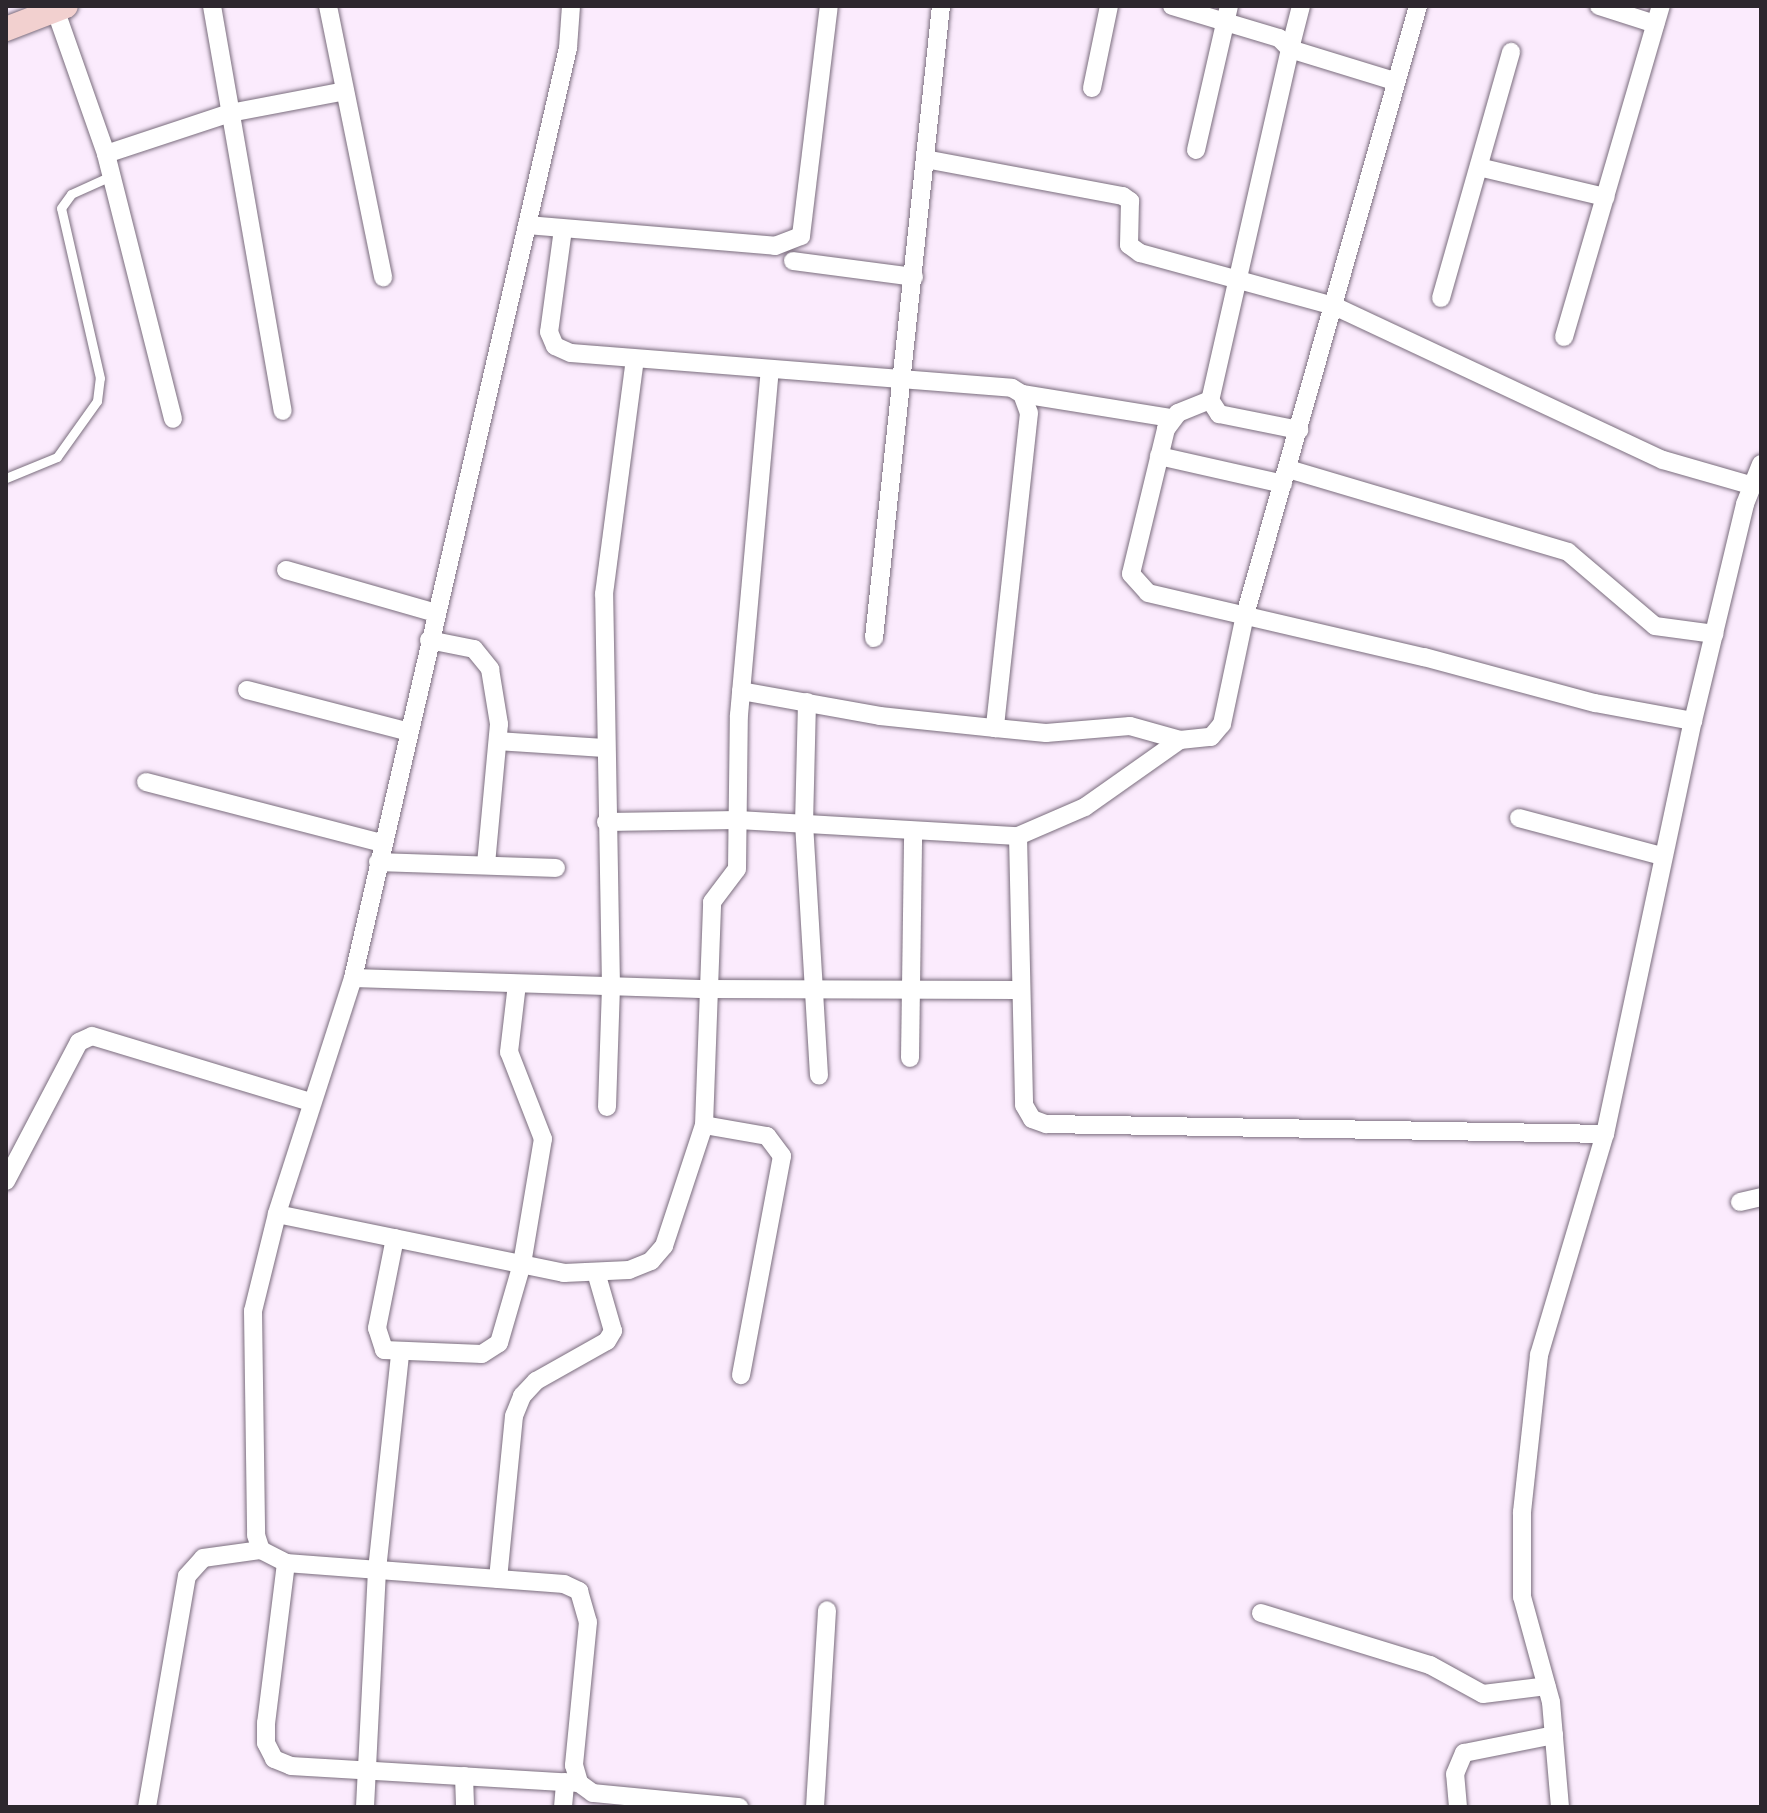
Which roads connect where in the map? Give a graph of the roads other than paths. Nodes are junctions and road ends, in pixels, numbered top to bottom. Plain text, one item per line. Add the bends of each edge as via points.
1 (212, 6) edge
2 (328, 6) edge
3 (571, 6) edge
4 (829, 6) edge
5 (941, 6) edge
6 (1109, 6) edge
7 (1172, 6) edge
8 (1301, 6) edge
9 (1418, 6) edge
10 (1599, 6) edge
11 (59, 7) edge
12 (1228, 15) edge
13 (1658, 15) edge
14 (6, 29) edge
15 (1290, 49) junction
16 (1511, 52) dead end
17 (1394, 81) junction
18 (1092, 88) dead end
19 (345, 91) junction
20 (230, 113) junction
21 (1196, 150) dead end
22 (106, 154) junction
23 (925, 159) junction
24 (1479, 167) junction
25 (111, 176) junction
26 (1605, 197) junction
27 (527, 225) junction
28 (563, 229) junction
29 (793, 261) dead end
30 (383, 277) dead end
31 (914, 277) junction
32 (1238, 280) junction
33 (1441, 298) dead end
34 (1334, 306) junction
35 (1564, 337) dead end
36 (635, 359) junction
37 (770, 371) junction
38 (903, 384) junction
39 (1022, 394) junction
40 (1210, 400) junction
41 (283, 411) dead end
42 (1170, 418) junction
43 (173, 419) dead end
44 (1299, 430) junction
45 (1159, 456) junction
46 (1761, 464) edge
47 (1286, 476) junction
48 (6, 478) edge
49 (1750, 485) junction
50 (286, 570) dead end
51 (436, 613) junction
52 (1245, 615) junction
53 (1714, 634) junction
54 (874, 638) dead end
55 (429, 640) junction
56 (247, 690) dead end
57 (741, 691) junction
58 (807, 702) junction
59 (1693, 721) junction
60 (995, 728) junction
61 (406, 731) junction
62 (1180, 740) junction
63 (498, 741) junction
64 (603, 748) junction
65 (146, 782) dead end
66 (1519, 818) dead end
67 (738, 820) junction
68 (606, 822) junction
69 (804, 823) junction
70 (913, 831) junction
71 (1018, 836) junction
72 (382, 843) junction
73 (1662, 856) junction
74 (378, 862) junction
75 (486, 863) junction
76 (556, 868) dead end
77 (353, 978) junction
78 (517, 984) junction
79 (812, 986) junction
80 (611, 987) junction
81 (912, 988) junction
82 (708, 989) junction
83 (1020, 990) junction
84 (910, 1058) dead end
85 (819, 1076) dead end
86 (311, 1102) junction
87 (607, 1107) dead end
88 (704, 1125) junction
89 (1605, 1134) junction
90 (6, 1181) edge
91 (1761, 1197) edge
92 (1740, 1202) dead end
93 (277, 1214) junction
94 (395, 1238) junction
95 (522, 1264) junction
96 (596, 1272) junction
97 (400, 1353) junction
98 (741, 1375) dead end
99 (261, 1550) junction
100 (286, 1563) junction
101 (377, 1570) junction
102 (498, 1579) junction
103 (827, 1610) dead end
104 (1261, 1613) dead end
105 (1547, 1686) junction
106 (1554, 1735) junction
107 (366, 1772) junction
108 (464, 1776) junction
109 (572, 1783) junction
110 (689, 1805) edge
111 (147, 1807) edge
112 (365, 1807) edge
113 (465, 1807) edge
114 (563, 1807) edge
115 (739, 1807) edge
116 (815, 1807) edge
117 (1458, 1807) edge
118 (1560, 1807) edge

1 - 20 street
2 - 19 street
3 - 27 street via 568,48
4 - 28 street via 801,236 775,246
5 - 23 street
6 - 18 street
7 - 12 street
8 - 15 street
9 - 17 street
10 - 13 street
11 - 14 street
11 - 22 street
12 - 15 street via 1279,38
12 - 21 street
13 - 26 street
15 - 17 street
15 - 32 street
16 - 24 street
17 - 34 street
19 - 20 street
19 - 30 street
20 - 22 street
20 - 41 street
22 - 25 street
23 - 31 street
23 - 32 street via 1123,196 1130,201 1129,245 1140,253
24 - 26 street
24 - 33 street
25 - 43 street
25 - 48 lane via 71,194 61,208 100,378 97,401 57,457
26 - 35 street
27 - 28 street
27 - 51 street
28 - 36 street via 549,332 555,346 571,353
29 - 31 street
31 - 38 street
32 - 34 street
32 - 40 street
34 - 44 street
34 - 49 street via 1663,460
36 - 37 street
36 - 64 street via 605,571
37 - 38 street
37 - 57 street
38 - 39 street via 1012,388
38 - 54 street
39 - 42 street
39 - 60 street via 1029,413
40 - 42 street
40 - 44 street via 1219,414
42 - 45 street
44 - 47 street
45 - 47 street
45 - 52 street via 1131,574 1136,585 1148,593
46 - 49 street
47 - 52 street
47 - 53 street via 1568,552 1655,626
49 - 53 street
50 - 51 street
51 - 55 street
52 - 59 street via 1595,703
52 - 62 street via 1222,724 1211,737
53 - 59 street
55 - 61 street
55 - 63 street via 474,649 484,657
56 - 61 street
57 - 58 street
57 - 67 street
58 - 60 street
58 - 69 street
59 - 73 street
60 - 62 street via 1046,733 1130,726
61 - 72 street
62 - 71 street via 1085,807
63 - 64 street
63 - 75 street
64 - 68 street
65 - 72 street
66 - 73 street
67 - 68 street
67 - 69 street
67 - 82 street via 737,869 712,902
68 - 80 street
69 - 70 street
69 - 79 street
70 - 71 street
70 - 81 street
71 - 83 street
72 - 74 street
73 - 89 street
74 - 75 street
74 - 77 street
75 - 76 street
77 - 78 street
77 - 86 street
78 - 80 street
78 - 95 street via 509,1052 543,1139
79 - 81 street
79 - 82 street
79 - 85 street
80 - 82 street
80 - 87 street
81 - 83 street
81 - 84 street
82 - 88 street
83 - 89 street via 1024,1105 1032,1119 1046,1124
86 - 90 street via 92,1036 79,1042
86 - 93 street
88 - 96 street via 664,1246 651,1261 629,1270
88 - 98 street via 767,1136 782,1156
89 - 105 street via 1539,1355 1522,1512 1522,1597
91 - 92 street
93 - 94 street
93 - 99 street via 252,1321 256,1535
94 - 95 street
94 - 97 street via 377,1328 384,1350
95 - 96 street via 564,1273
95 - 97 street via 499,1343 482,1354
96 - 102 street via 613,1331 607,1341 536,1381 514,1416
97 - 101 street
99 - 100 street
99 - 111 street via 203,1558 187,1576
100 - 101 street
100 - 107 street via 266,1743 274,1759 291,1766
101 - 102 street
101 - 107 street
102 - 109 street via 564,1584 587,1602
103 - 116 street
104 - 105 street via 1430,1665 1483,1694
105 - 106 street
106 - 117 street via 1464,1753 1455,1774
106 - 118 street
107 - 108 street
107 - 112 street
108 - 109 street
108 - 113 street
109 - 110 street via 593,1793
109 - 114 street
110 - 115 street

